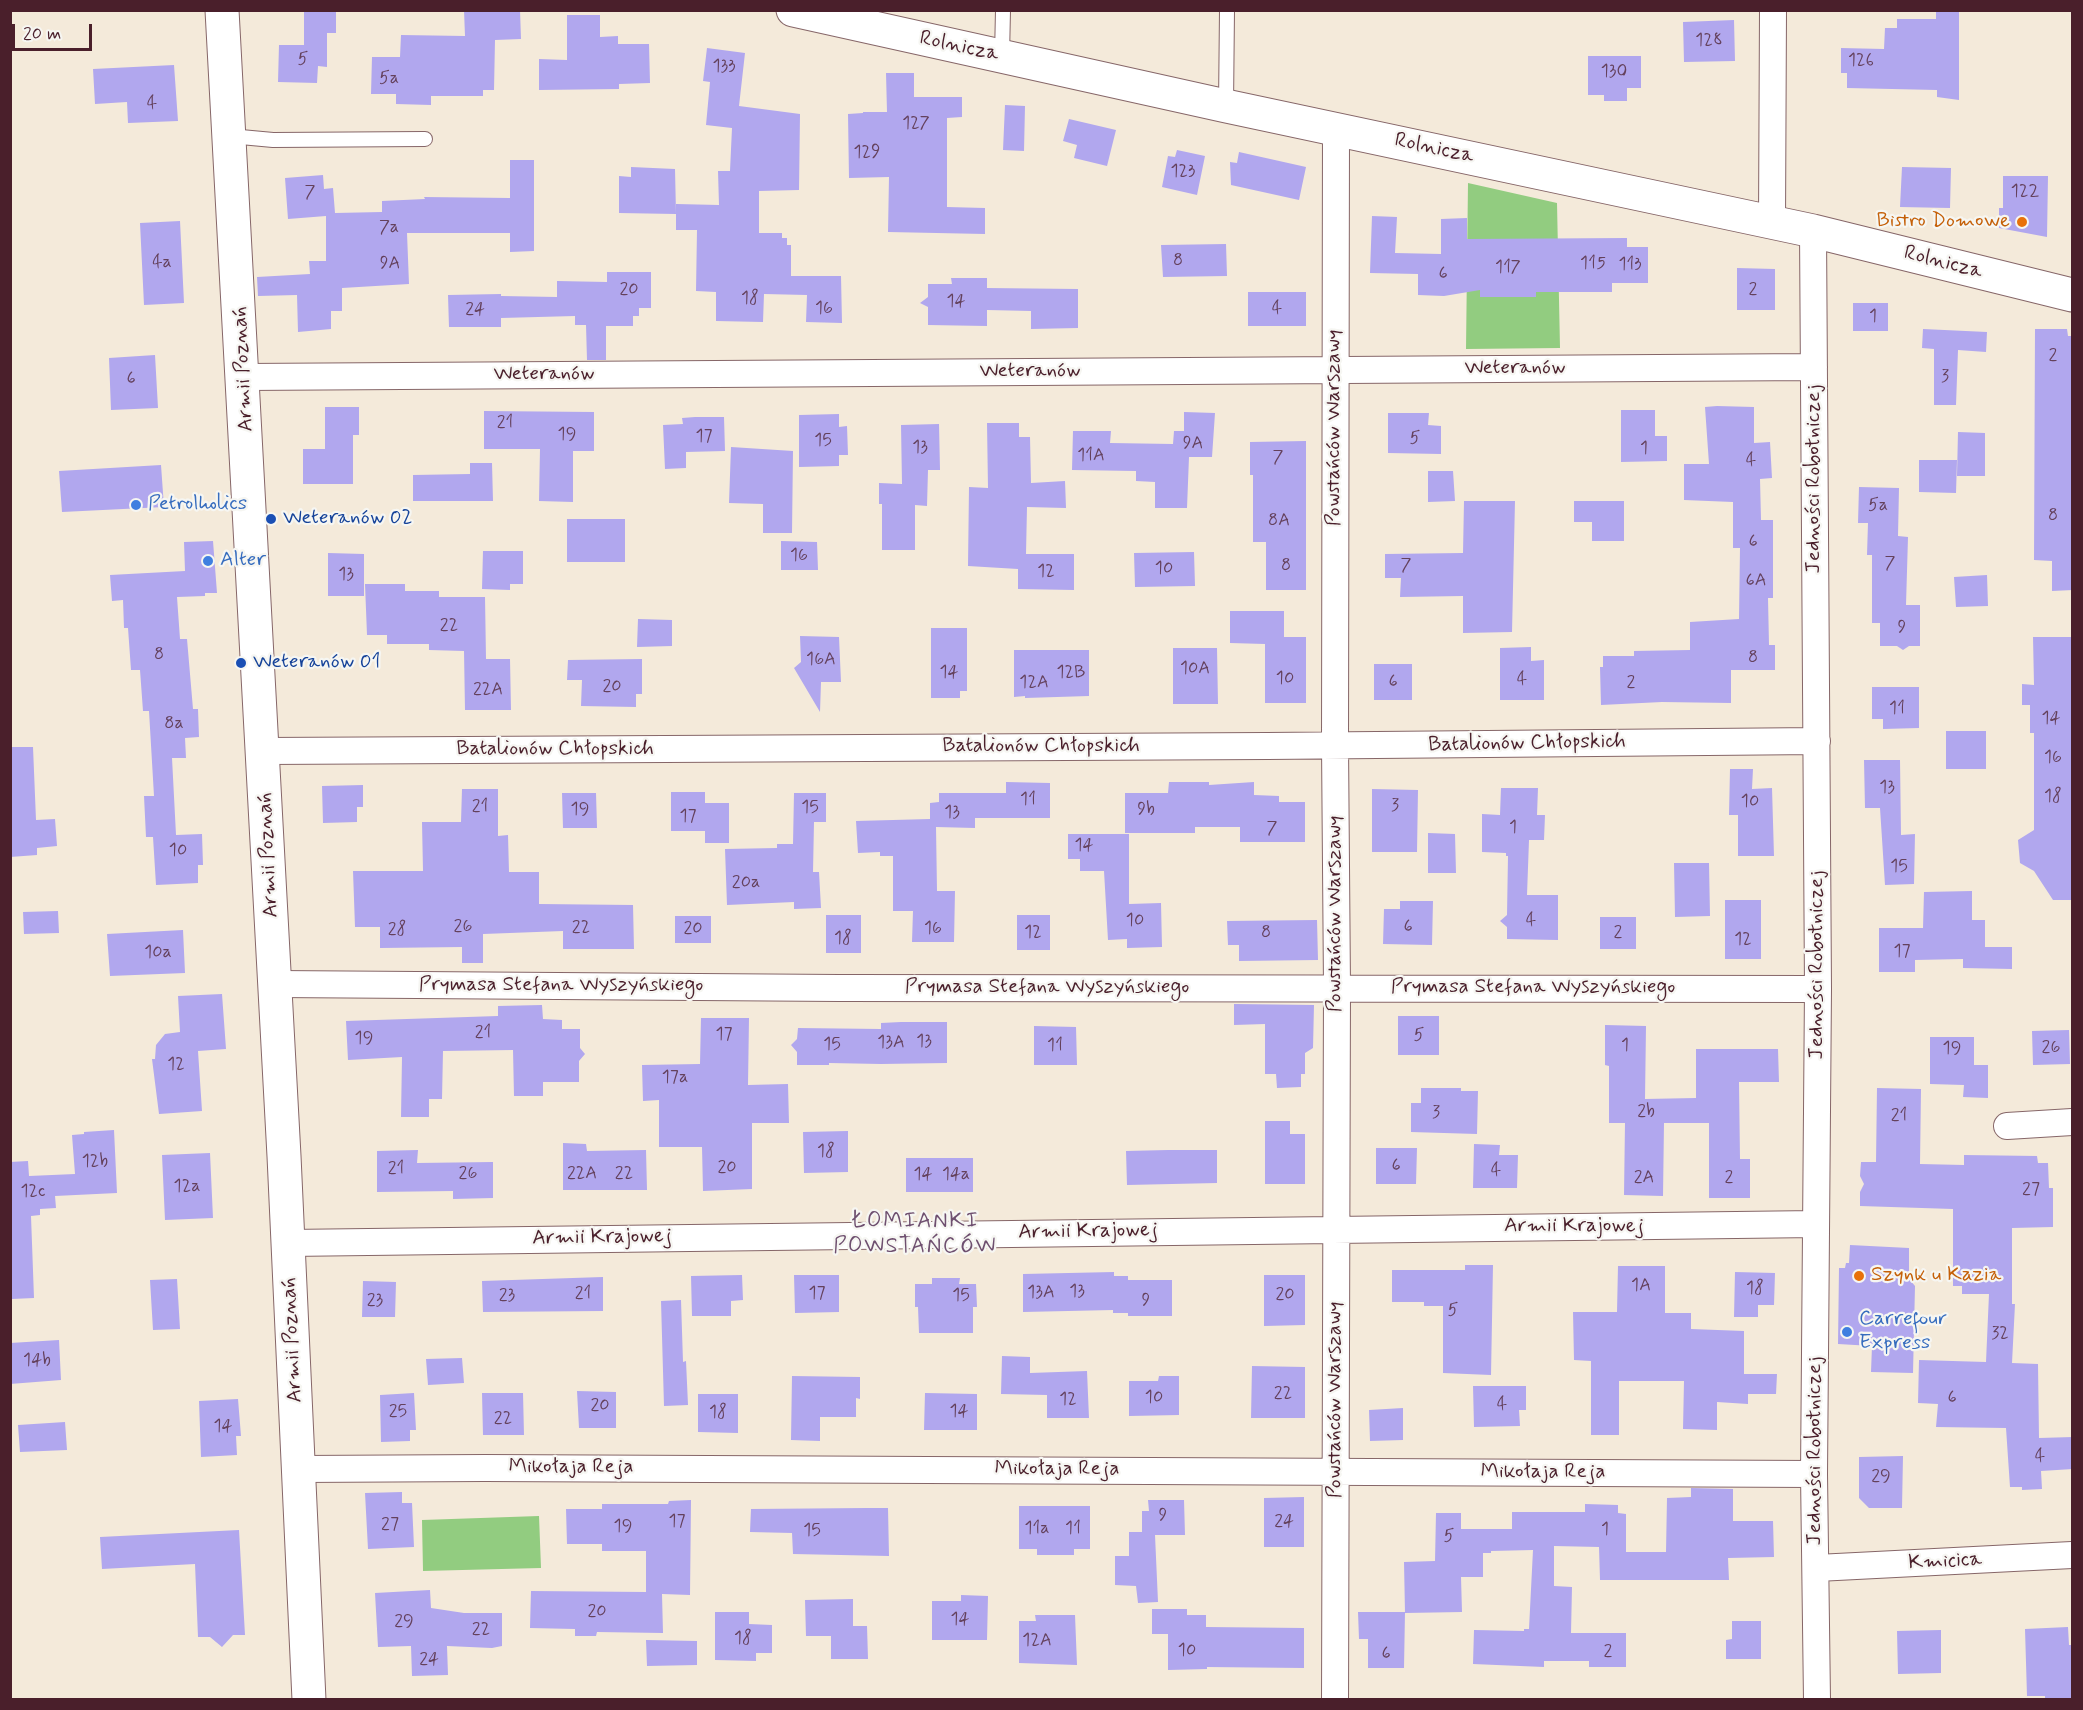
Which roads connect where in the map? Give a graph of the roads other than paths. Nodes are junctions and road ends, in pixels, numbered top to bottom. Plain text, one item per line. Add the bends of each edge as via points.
1 (222, 10) edge
2 (793, 10) edge
3 (1003, 10) edge
4 (1227, 10) edge
5 (1773, 10) edge
6 (838, 15) edge
7 (1002, 56) junction
8 (1226, 106) junction
9 (1336, 128) junction
10 (230, 136) junction
11 (425, 138) dead end
12 (1772, 222) junction
13 (1813, 231) junction
14 (2073, 295) edge
15 (1814, 367) junction
16 (1336, 369) junction
17 (245, 377) junction
18 (1817, 741) junction
19 (1335, 746) junction
20 (264, 751) junction
21 (276, 984) junction
22 (1337, 987) junction
23 (1818, 989) junction
24 (2073, 1122) edge
25 (2007, 1126) dead end
26 (1816, 1224) junction
27 (1336, 1229) junction
28 (288, 1243) junction
29 (300, 1469) junction
30 (1336, 1471) junction
31 (1814, 1474) junction
32 (2073, 1555) edge
33 (1816, 1568) junction
34 (309, 1700) edge
35 (1335, 1700) edge
36 (1816, 1700) edge

1 - 10 street, Armii Poznań
2 - 6 street, Rolnicza
3 - 7 lane
4 - 8 lane
5 - 12 street
6 - 7 street, Rolnicza
7 - 8 street, Rolnicza
8 - 9 street, Rolnicza
9 - 12 street, Rolnicza
9 - 16 street, Powstańców Warszawy
10 - 11 lane via 273,140
10 - 17 street, Armii Poznań
12 - 13 street, Rolnicza
13 - 14 street, Rolnicza
13 - 15 street, Jedności Robotniczej
15 - 16 street, Weteranów
15 - 18 street, Jedności Robotniczej
16 - 17 street, Weteranów
16 - 19 street, Powstańców Warszawy
17 - 20 street, Armii Poznań
18 - 19 street, Batalionów Chłopskich
18 - 23 street, Jedności Robotniczej
19 - 20 street, Batalionów Chłopskich
19 - 22 street, Powstańców Warszawy
20 - 21 street, Armii Poznań
21 - 22 street, Prymasa Stefana Wyszyńskiego
21 - 28 street, Armii Poznań
22 - 23 street, Prymasa Stefana Wyszyńskiego
22 - 27 street, Powstańców Warszawy
23 - 26 street, Jedności Robotniczej
24 - 25 street
26 - 27 street, Armii Krajowej
26 - 31 street, Jedności Robotniczej
27 - 28 street, Armii Krajowej
27 - 30 street, Powstańców Warszawy
28 - 29 street, Armii Poznań
29 - 30 street, Mikołaja Reja
29 - 34 street, Armii Poznań
30 - 31 street, Mikołaja Reja
30 - 35 street, Powstańców Warszawy
31 - 33 street, Jedności Robotniczej
32 - 33 street, Kmicica
33 - 36 street, Jedności Robotniczej

